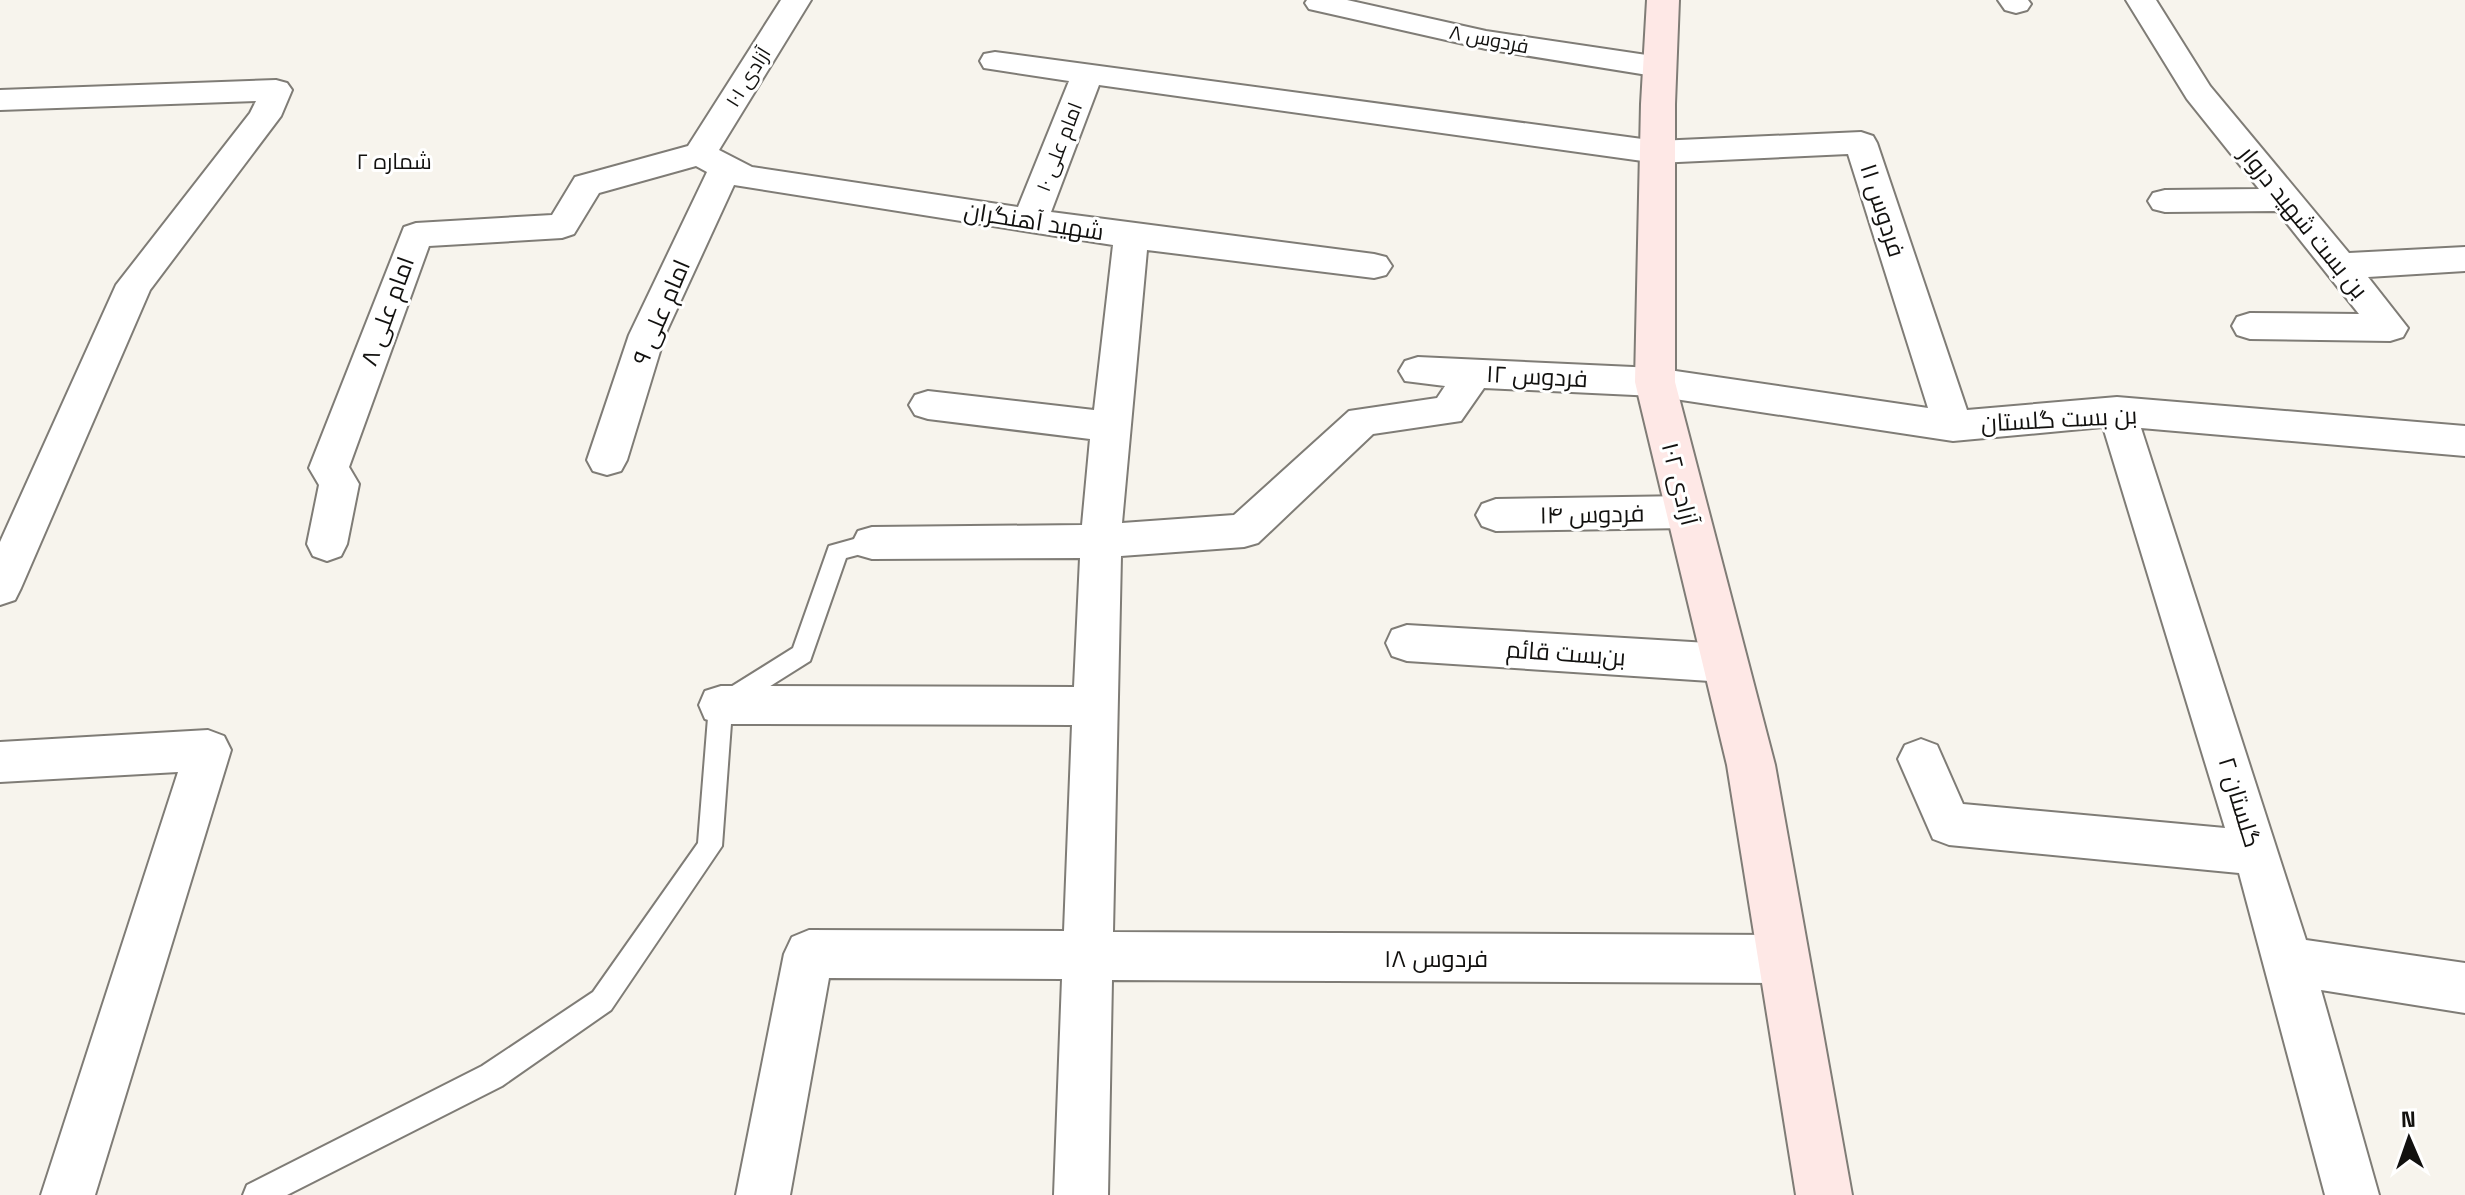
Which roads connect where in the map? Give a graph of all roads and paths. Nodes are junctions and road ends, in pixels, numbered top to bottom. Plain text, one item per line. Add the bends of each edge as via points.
1 (796, 0) edge
2 (1663, 0) edge
3 (2141, 0) edge
4 (1320, 3) dead end
5 (995, 61) dead end
6 (1660, 67) junction
7 (1088, 73) junction
8 (0, 100) edge
9 (1657, 152) junction
10 (713, 160) junction
11 (2286, 200) junction
12 (2165, 201) dead end
13 (1030, 221) junction
14 (1131, 236) junction
15 (2465, 259) edge
16 (1374, 266) dead end
17 (2339, 266) junction
18 (2250, 326) dead end
19 (1418, 371) dead end
20 (1475, 372) junction
21 (1655, 382) junction
22 (928, 405) dead end
23 (2117, 411) junction
24 (1953, 426) junction
25 (1111, 427) junction
26 (2465, 441) edge
27 (607, 460) dead end
28 (1688, 512) junction
29 (1496, 515) dead end
30 (1102, 541) junction
31 (872, 543) joint
32 (327, 544) dead end
33 (0, 588) edge
34 (1407, 643) dead end
35 (1725, 663) junction
36 (721, 705) junction
37 (1095, 706) junction
38 (1921, 759) dead end
39 (0, 762) edge
40 (2256, 853) junction
41 (1087, 957) junction
42 (1784, 959) junction
43 (2288, 961) junction
44 (2465, 988) edge
45 (68, 1195) edge
46 (257, 1195) edge
47 (763, 1195) edge
48 (1081, 1195) edge
49 (1824, 1195) edge
50 (2352, 1195) edge

1 - 10 street, آزادی ۱۰۱
2 - 6 street, آزادی ۱۰۲
3 - 11 street, بن بست شهید دروار via 2198,92
4 - 6 street, فردوس ۸ via 1486,40
5 - 7 street
6 - 9 street, آزادی ۱۰۲
7 - 9 street
7 - 13 street, امام علی ۱۰
8 - 33 street via 276,90 265,116 134,285
9 - 21 street, آزادی ۱۰۲
9 - 24 street, فردوس ۱۱ via 1861,143
10 - 13 street, شهید آهنگران via 744,177
10 - 27 street, امام علی ۹
10 - 32 street, امام علی ۸ via 587,185 562,226 416,235 329,468 339,484
11 - 12 street
11 - 17 street, بن بست شهید دروار
13 - 14 street, شهید آهنگران
14 - 16 street, شهید آهنگران
14 - 25 street
15 - 17 street
17 - 18 street, بن بست شهید دروار via 2390,328
19 - 20 street, فردوس ۱۲
20 - 21 street, فردوس ۱۲
20 - 30 street via 1448,411 1363,421 1244,531
21 - 24 street, بن بست گلستان
21 - 28 street, آزادی ۱۰۲
22 - 25 street
23 - 24 street, بن بست گلستان
23 - 26 street, بن بست گلستان
23 - 40 street, گلستان ۲
25 - 30 street
28 - 29 street, فردوس ۱۴
28 - 35 street, آزادی ۱۰۲
30 - 31 street
30 - 37 street
31 - 36 lane via 837,552 802,654
34 - 35 street, بن‌بست قائم
35 - 42 street, آزادی ۱۰۲ via 1751,765
36 - 37 street
36 - 46 lane via 710,846 602,1001 492,1076
37 - 41 street
38 - 40 street via 1949,824
39 - 45 street via 208,750
40 - 43 street, گلستان ۲
41 - 42 street, فردوس ۱۸
41 - 47 street, فردوس ۱۸ via 809,954
41 - 48 street
42 - 49 street, آزادی ۱۰۲
43 - 44 street
43 - 50 street, گلستان ۲

